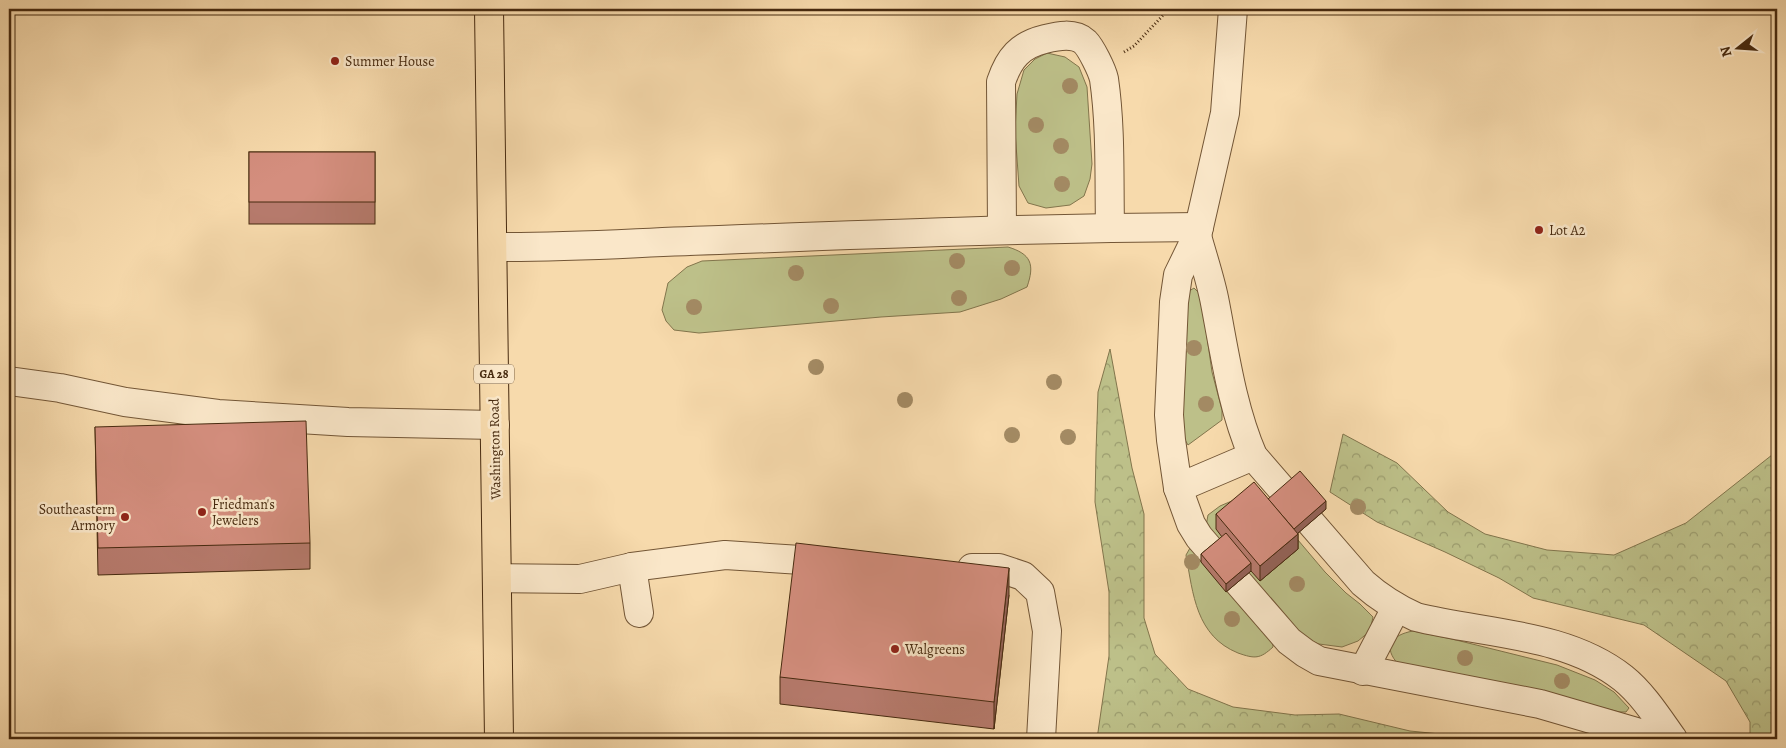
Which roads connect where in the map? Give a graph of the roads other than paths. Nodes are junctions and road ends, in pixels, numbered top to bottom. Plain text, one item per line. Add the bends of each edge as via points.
1 (489, 9) edge
2 (1233, 9) edge
3 (1110, 227) junction
4 (1002, 230) junction
5 (1198, 232) junction
6 (493, 247) junction
7 (9, 381) edge
8 (494, 425) junction
9 (1253, 456) junction
10 (1178, 488) junction
11 (852, 564) edge
12 (632, 567) junction
13 (950, 568) edge
14 (496, 578) junction
15 (1396, 608) junction
16 (639, 614) dead end
17 (1363, 671) junction
18 (499, 739) edge
19 (1041, 739) edge
20 (1660, 739) edge
21 (1673, 739) edge

1 - 6 main road, Washington Road / GA 28
2 - 5 lane via 1224,113
3 - 4 lane
3 - 4 lane via 1104,77 1084,41 1069,35 1035,42 1018,52 1007,65 1001,82
3 - 5 lane
4 - 6 lane via 548,248
5 - 9 lane via 1226,368
5 - 10 lane via 1178,276 1174,302 1169,415
6 - 8 main road, Washington Road / GA 28
7 - 8 lane via 125,402 218,414 348,422
8 - 14 main road, Washington Road / GA 28
9 - 10 lane
9 - 15 lane via 1363,583
10 - 17 lane via 1199,537 1289,641 1319,662
11 - 12 lane via 725,555
12 - 14 lane via 580,579
12 - 16 lane
13 - 19 lane via 1000,568 1023,576 1040,592 1047,631
14 - 18 main road, Washington Road / GA 28
15 - 17 lane
15 - 21 lane via 1436,622 1549,643 1602,664 1624,679 1645,701
17 - 20 lane via 1540,704

